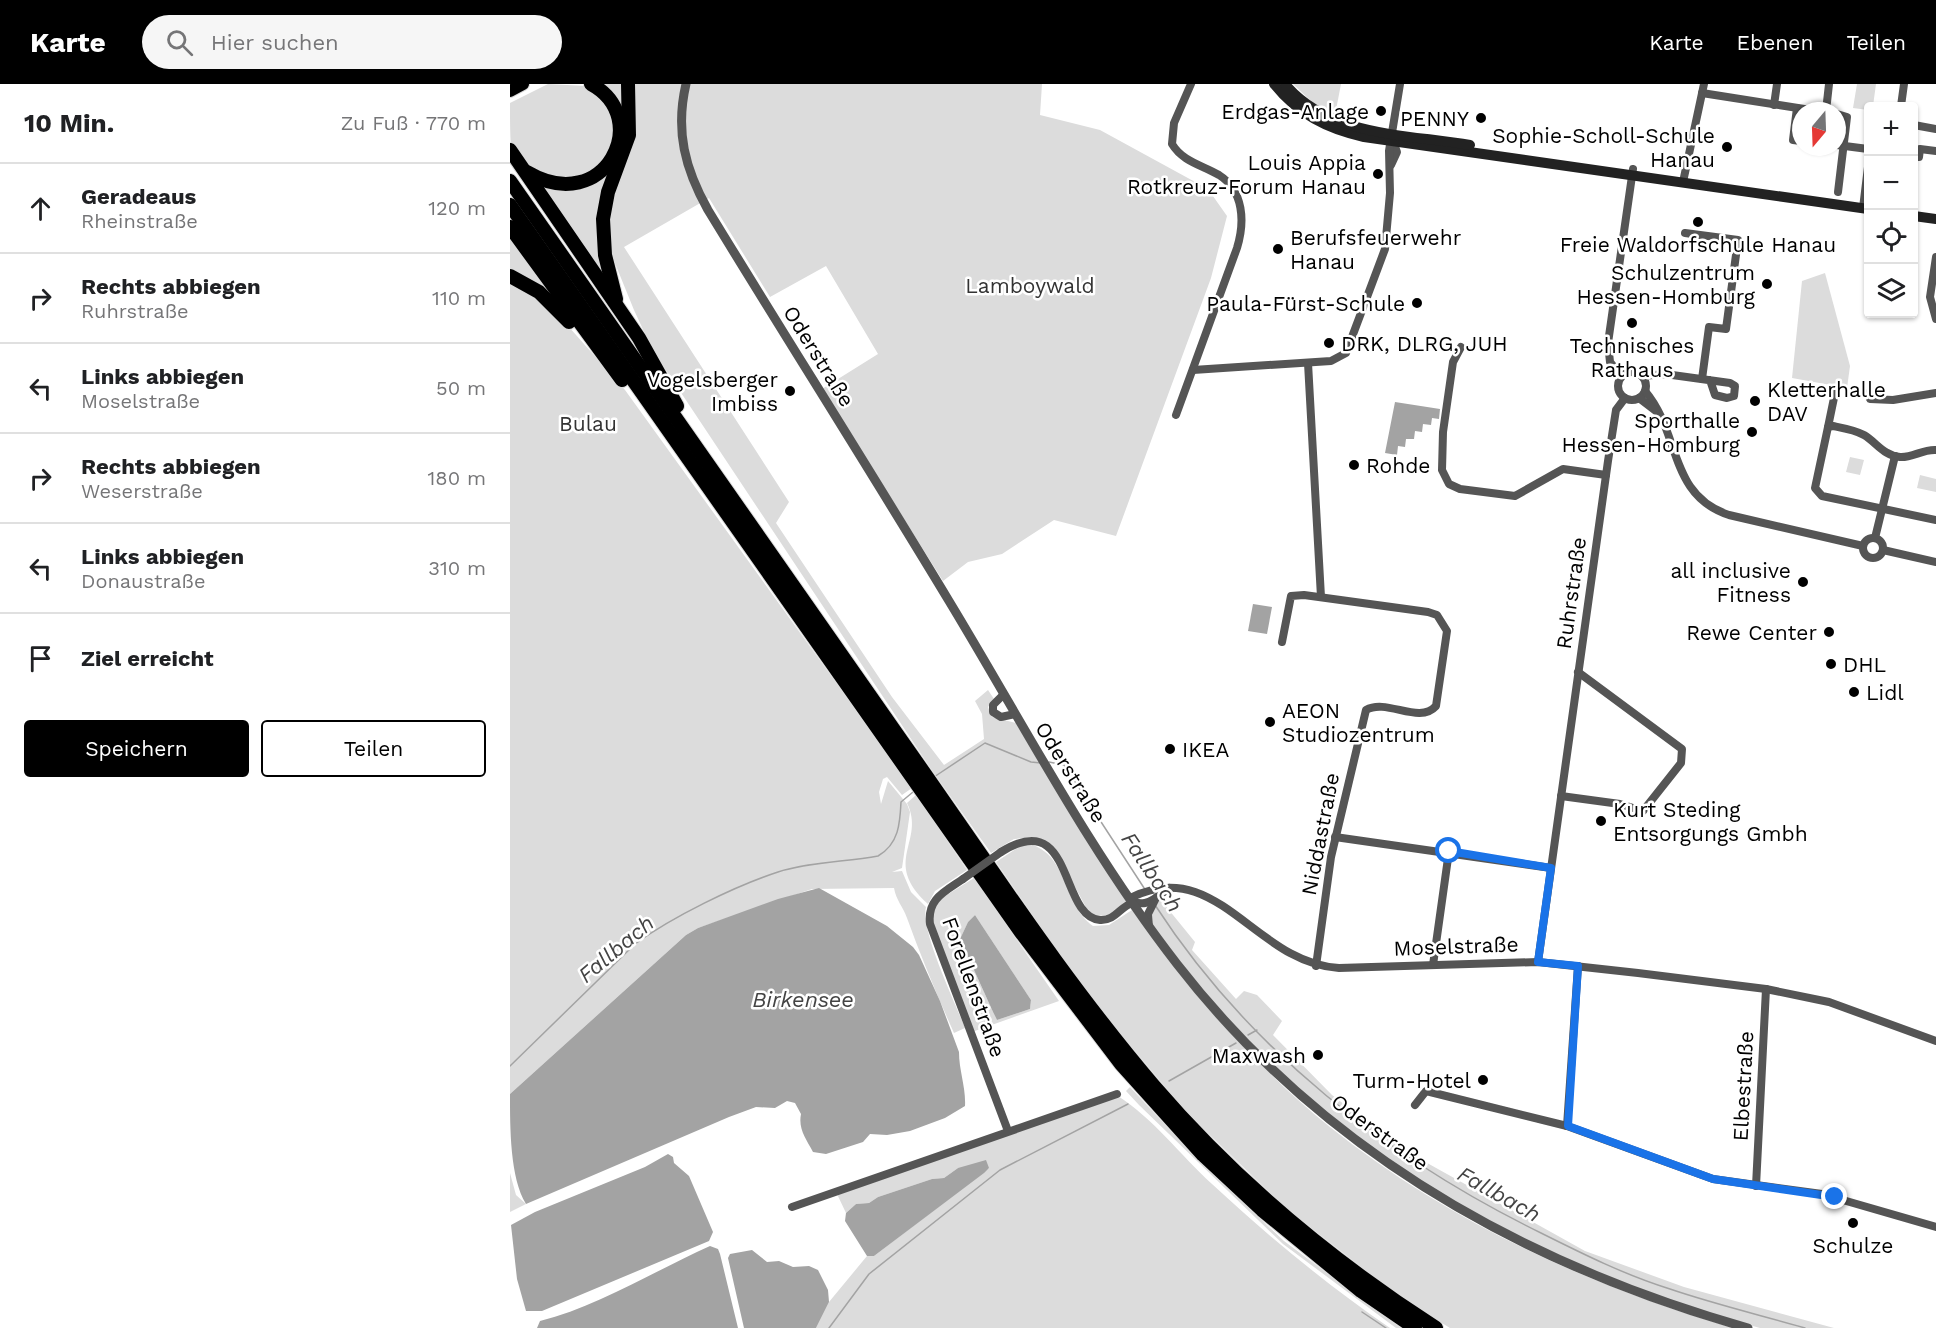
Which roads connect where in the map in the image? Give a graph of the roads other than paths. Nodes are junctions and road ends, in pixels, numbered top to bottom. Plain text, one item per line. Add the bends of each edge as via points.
1 (523, 84) edge
2 (591, 84) edge
3 (628, 84) edge
4 (687, 84) edge
5 (1191, 84) edge
6 (1274, 84) edge
7 (1285, 84) edge
8 (1400, 84) edge
9 (1704, 84) edge
10 (1777, 84) edge
11 (1829, 84) edge
12 (1904, 84) edge
13 (510, 91) edge
14 (1702, 93) junction
15 (1827, 102) edge
16 (1902, 102) edge
17 (1774, 105) junction
18 (1792, 107) edge
19 (1918, 126) edge
20 (1936, 129) edge
21 (1393, 137) junction
22 (1846, 147) edge
23 (1864, 148) edge
24 (510, 150) edge
25 (1936, 151) edge
26 (1841, 156) edge
27 (1918, 157) edge
28 (523, 170) junction
29 (1632, 172) junction
30 (1684, 179) junction
31 (510, 181) edge
32 (1839, 192) dead end
33 (510, 205) edge
34 (1864, 205) edge
35 (1918, 210) edge
36 (1936, 213) edge
37 (1918, 217) edge
38 (1936, 219) edge
39 (510, 227) edge
40 (1685, 232) dead end
41 (1936, 257) edge
42 (510, 276) edge
43 (618, 307) junction
44 (1936, 319) edge
45 (1461, 347) dead end
46 (596, 348) junction
47 (1308, 363) junction
48 (1193, 370) junction
49 (1621, 376) junction
50 (1642, 376) junction
51 (1835, 393) dead end
52 (1868, 393) dead end
53 (1936, 393) edge
54 (1642, 395) junction
55 (1625, 398) junction
56 (1176, 415) dead end
57 (1828, 427) junction
58 (1936, 450) edge
59 (701, 453) junction
60 (1895, 456) junction
61 (690, 464) junction
62 (1606, 475) junction
63 (1882, 510) junction
64 (1936, 520) edge
65 (1875, 538) junction
66 (1863, 546) junction
67 (1883, 550) junction
68 (1936, 562) edge
69 (1321, 597) junction
70 (1282, 642) dead end
71 (1578, 672) junction
72 (1004, 695) junction
73 (1015, 714) junction
74 (926, 784) junction
75 (1561, 796) junction
76 (1335, 837) junction
77 (1449, 851) junction
78 (1551, 868) junction
79 (1170, 887) junction
80 (1131, 900) junction
81 (1152, 901) junction
82 (1149, 926) junction
83 (1538, 962) junction
84 (1433, 965) junction
85 (1316, 966) junction
86 (1578, 966) junction
87 (1766, 989) junction
88 (1936, 1041) edge
89 (1117, 1094) dead end
90 (1415, 1105) dead end
91 (1568, 1126) junction
92 (1008, 1131) junction
93 (1756, 1186) junction
94 (792, 1206) dead end
95 (1936, 1227) edge
96 (1415, 1328) edge
97 (1436, 1328) edge
98 (1748, 1328) edge

1 - 13 highway
2 - 28 highway via 609,99 618,119 617,144 609,162 591,179 573,184 551,183
3 - 43 highway via 629,135 608,192 603,225 604,255
4 - 72 street, Oderstraße via 681,141 701,198
5 - 48 street via 1174,123 1172,144 1185,159 1227,181 1240,202 1242,220 1237,248
6 - 21 main road via 1297,109 1318,122 1349,134
7 - 21 main road via 1325,117
8 - 21 street
9 - 14 street
10 - 17 street
11 - 15 street
12 - 16 street
14 - 17 street
14 - 30 street
17 - 18 street
19 - 20 street
21 - 29 main road
21 - 47 street via 1385,249 1349,347 1337,360
22 - 23 street
24 - 28 highway
25 - 27 street via 1920,149
26 - 32 street
28 - 43 highway
29 - 30 main road
29 - 49 street via 1608,343 1610,362
30 - 34 main road
31 - 59 highway
33 - 61 highway
35 - 36 main road
37 - 38 main road
39 - 46 highway
40 - 50 street via 1738,240 1725,329 1709,327 1706,380 1665,374
41 - 44 street via 1930,297
42 - 46 highway via 544,297
43 - 59 highway via 657,368
45 - 62 street via 1453,362 1443,432 1442,470 1449,484 1515,496 1563,469
46 - 61 highway
47 - 48 street
47 - 69 street
48 - 56 street
49 - 50 street via 1631,371
49 - 55 street via 1618,390
50 - 54 street
51 - 57 street
52 - 53 street via 1870,399 1885,400
54 - 55 street
54 - 66 street via 1660,414 1686,483 1709,507
55 - 62 street, Ruhrstraße via 1616,410
57 - 60 street via 1861,433
57 - 63 street via 1816,490 1822,496
58 - 60 street
59 - 74 highway
60 - 63 street
61 - 74 highway
62 - 71 street, Ruhrstraße
63 - 64 street
63 - 65 street
65 - 66 street via 1869,538
65 - 67 street via 1882,543
66 - 67 street via 1870,558
67 - 68 street
69 - 70 street via 1291,596
69 - 76 street, Niddastraße via 1428,612 1444,624 1447,637 1436,706 1432,710 1366,710
71 - 75 street, Ruhrstraße
71 - 75 street via 1682,749 1683,759 1643,812 1620,804
72 - 73 street, Oderstraße
72 - 73 street via 993,705 993,712 1001,717
73 - 80 street, Oderstraße
74 - 96 highway via 1053,976 1147,1095 1203,1155 1283,1228 1361,1291
74 - 97 highway via 1059,966 1176,1110 1297,1225
75 - 78 street, Ruhrstraße
76 - 77 street
76 - 85 street, Niddastraße
77 - 78 street
77 - 84 street
78 - 83 street, Ruhrstraße
79 - 80 street, Moselstraße via 1146,890
79 - 81 street
79 - 85 street, Moselstraße via 1189,888 1206,895 1282,950
80 - 81 street
80 - 82 street, Oderstraße
80 - 92 street, Forellenstraße, bridge via 1111,918 1095,919 1084,911 1060,863 1047,847 1023,840 934,900 930,924
81 - 82 street
82 - 98 street, Oderstraße via 1238,1035 1294,1089 1378,1157 1455,1206 1550,1257 1641,1295
83 - 84 street, Moselstraße
83 - 86 street, Moselstraße
84 - 85 street, Moselstraße
86 - 87 street, Moselstraße
86 - 91 street
87 - 88 street, Moselstraße via 1844,1007
87 - 93 street, Elbestraße
89 - 92 street
90 - 91 street via 1426,1091
91 - 93 street via 1713,1179
92 - 94 street
93 - 95 street via 1829,1196

